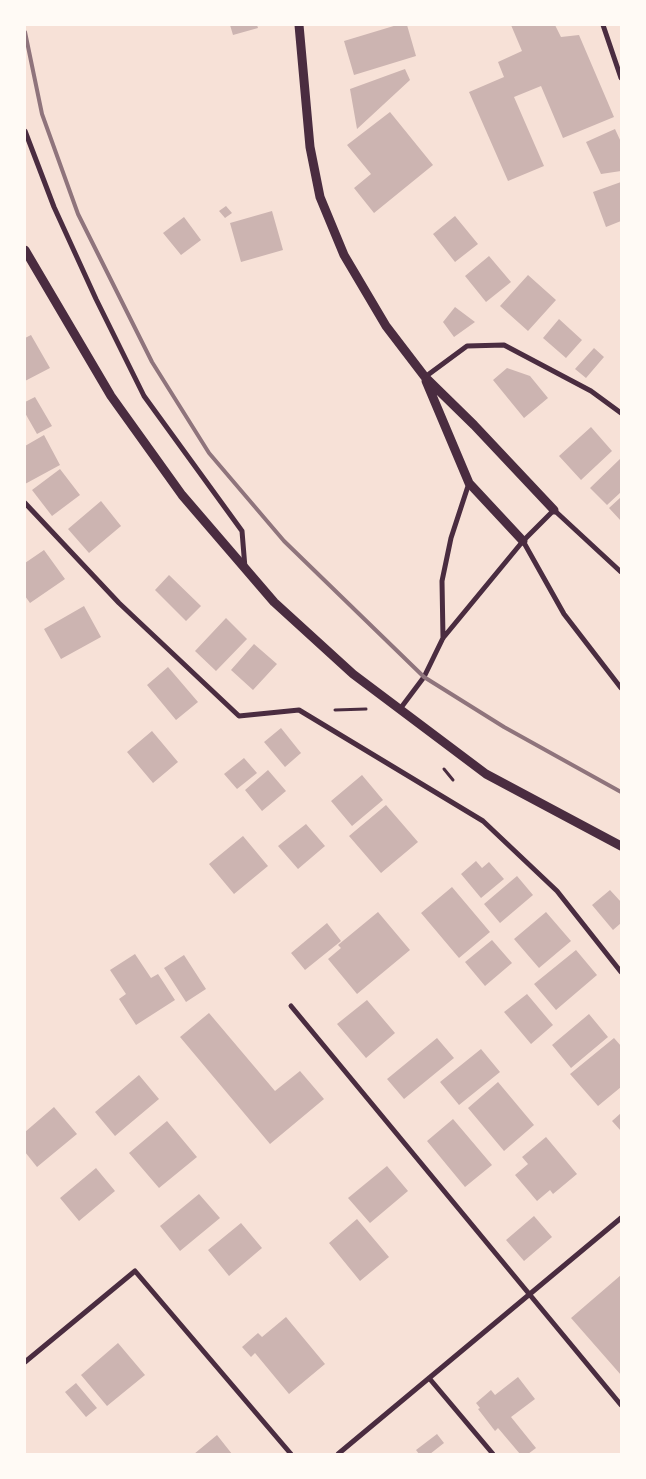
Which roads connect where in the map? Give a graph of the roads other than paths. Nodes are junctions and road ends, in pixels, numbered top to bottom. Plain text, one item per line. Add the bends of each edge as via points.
1 (299, 25) edge
2 (603, 25) edge
3 (621, 78) edge
4 (25, 131) edge
5 (25, 250) edge
6 (424, 377) junction
7 (621, 413) edge
8 (469, 483) junction
9 (25, 503) edge
10 (554, 510) junction
11 (522, 541) junction
12 (246, 570) junction
13 (621, 572) edge
14 (443, 638) junction
15 (621, 688) edge
16 (400, 709) junction
17 (621, 846) edge
18 (621, 972) edge
19 (291, 1006) dead end
20 (621, 1218) edge
21 (529, 1295) junction
22 (25, 1362) edge
23 (428, 1378) junction
24 (621, 1405) edge
25 (291, 1454) edge
26 (338, 1454) edge
27 (493, 1454) edge

1 - 6 street via 310,147 320,197 344,255 386,326
2 - 3 street
4 - 12 street via 58,215 144,396 242,531
5 - 12 street via 111,396 182,495
6 - 7 street via 468,346 504,345 591,391
6 - 8 street
6 - 10 street
8 - 11 street
8 - 14 street via 451,538 442,581
9 - 18 street via 119,603 239,716 299,710 483,821 557,891
10 - 11 street
10 - 13 street
11 - 14 street
11 - 15 street via 564,614
12 - 16 street via 274,602 353,674
14 - 16 street via 424,677
16 - 17 street via 486,774
19 - 21 street
20 - 21 street
21 - 23 street
21 - 24 street
22 - 25 street via 135,1271
23 - 26 street
23 - 27 street

